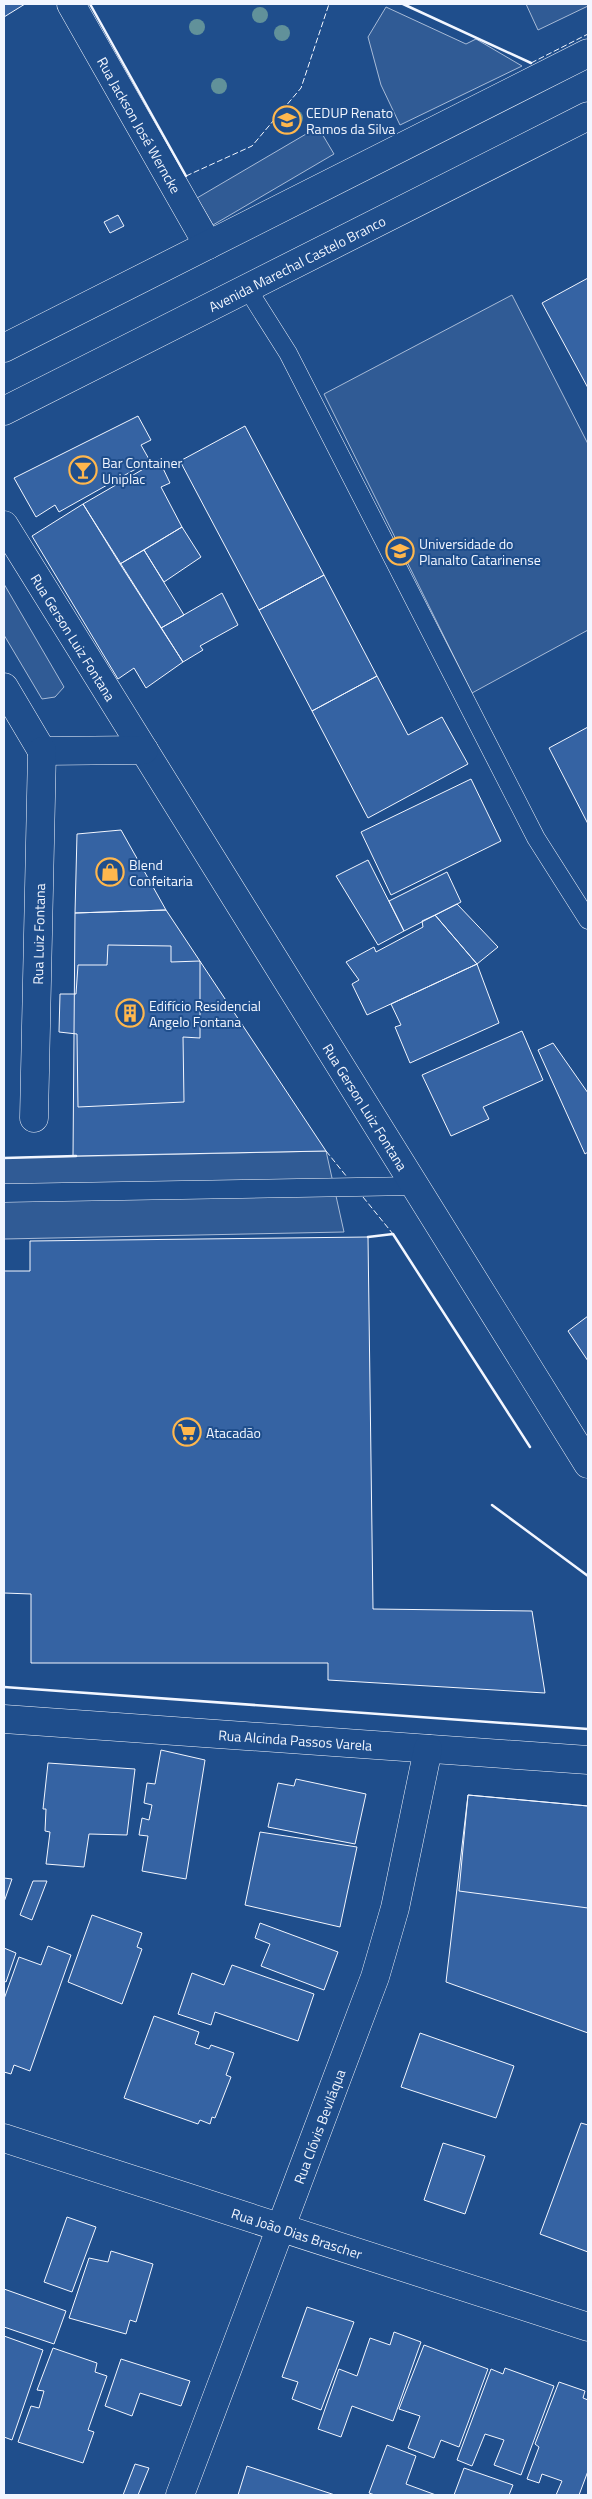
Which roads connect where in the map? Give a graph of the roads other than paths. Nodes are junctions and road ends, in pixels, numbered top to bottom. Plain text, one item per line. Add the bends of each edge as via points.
1 (72, 4) edge
2 (588, 53) edge
3 (588, 116) edge
4 (208, 245) junction
5 (247, 288) junction
6 (4, 348) edge
7 (4, 411) edge
8 (4, 525) edge
9 (4, 687) edge
10 (144, 750) junction
11 (42, 751) junction
12 (588, 920) edge
13 (34, 1118) dead end
14 (415, 1186) junction
15 (4, 1192) edge
16 (588, 1464) edge
17 (4, 1719) edge
18 (428, 1749) junction
19 (588, 1760) edge
20 (4, 2138) edge
21 (281, 2228) junction
22 (588, 2327) edge
23 (180, 2495) edge

1 - 4 street, Rua Jackson José Werncke
2 - 4 street
3 - 5 street, Avenida Marechal Castelo Branco
4 - 6 street
5 - 7 street, Avenida Marechal Castelo Branco
5 - 12 lane via 288,352 536,838
8 - 10 street, Rua Gerson Luiz Fontana
9 - 11 street
10 - 11 street
10 - 14 street, Rua Gerson Luiz Fontana
11 - 13 street, Rua Luiz Fontana
14 - 15 lane
14 - 16 street, Rua Gerson Luiz Fontana
17 - 18 street, Rua Alcinda Passos Varela
18 - 19 street, Rua Alcinda Passos Varela
18 - 21 street, Rua Clóvis Beviláqua via 395,1908 374,1978
20 - 21 street, Rua João Dias Brascher
21 - 22 street, Rua João Dias Brascher
21 - 23 street, Rua Clóvis Beviláqua

